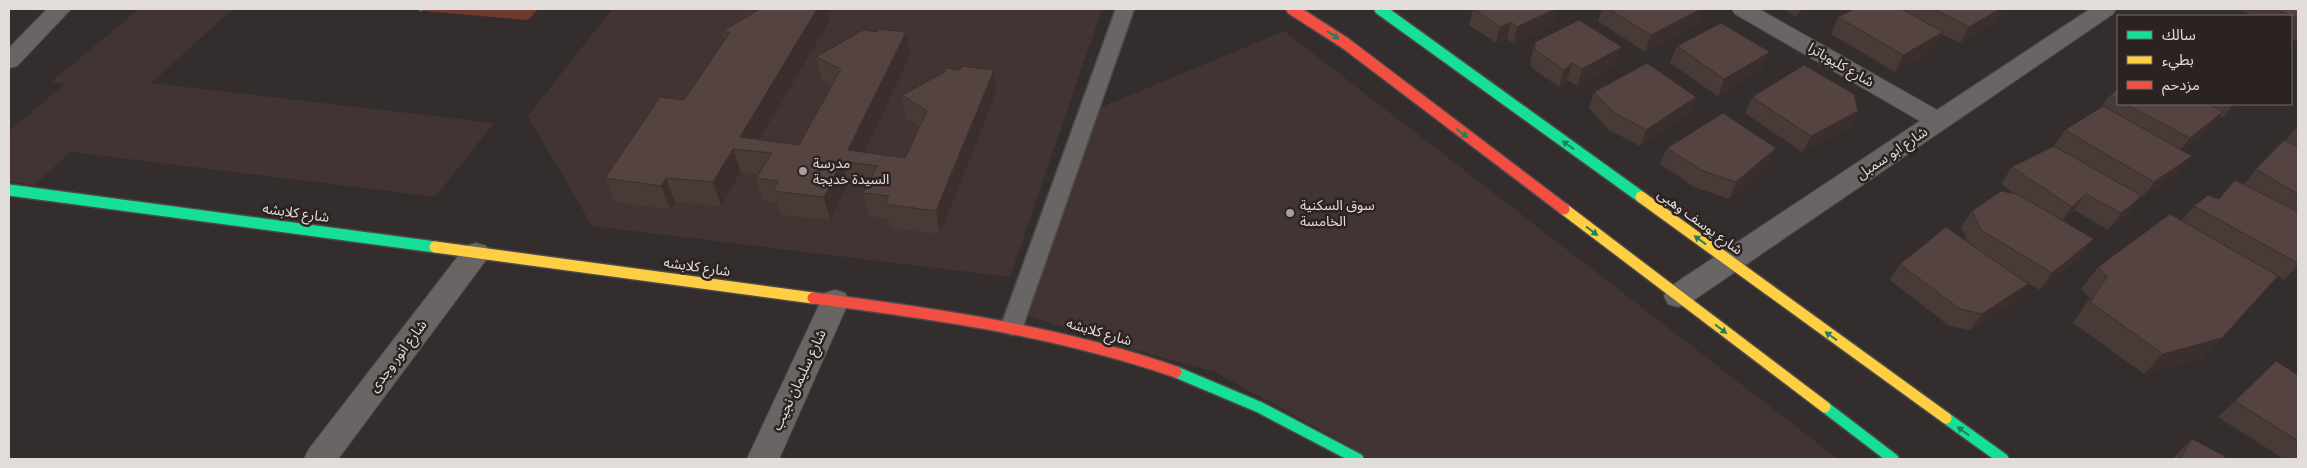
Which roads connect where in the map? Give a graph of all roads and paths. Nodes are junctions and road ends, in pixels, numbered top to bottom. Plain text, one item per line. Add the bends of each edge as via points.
1 (60, 9) edge
2 (424, 9) edge
3 (1125, 9) edge
4 (1292, 9) edge
5 (1380, 9) edge
6 (1743, 9) edge
7 (2105, 9) edge
8 (419, 10) dead end
9 (9, 60) edge
10 (1938, 121) junction
11 (9, 190) edge
12 (476, 252) junction
13 (1729, 262) junction
14 (1678, 296) junction
15 (835, 301) junction
16 (1012, 326) junction
17 (320, 459) edge
18 (763, 459) edge
19 (1358, 459) edge
20 (1893, 459) edge
21 (2003, 459) edge

1 - 9 street
2 - 8 path
3 - 16 lane
4 -> 14 street via 1345,43
13 -> 5 street, شارع يوسف وهبى
6 - 10 street, شارع كليوباترا
7 - 10 street, شارع ابو سمبل
10 - 13 street, شارع ابو سمبل
11 - 12 street, شارع كلابشه
12 - 15 street, شارع كلابشه
12 - 17 street, شارع انور وجدى
13 - 14 street, شارع ابو سمبل
21 -> 13 street, شارع يوسف وهبى
14 -> 20 street
15 - 16 street, شارع كلابشه
15 - 18 street, شارع سليمان نجيب
16 - 19 street, شارع كلابشه via 1084,342 1200,381 1316,434

